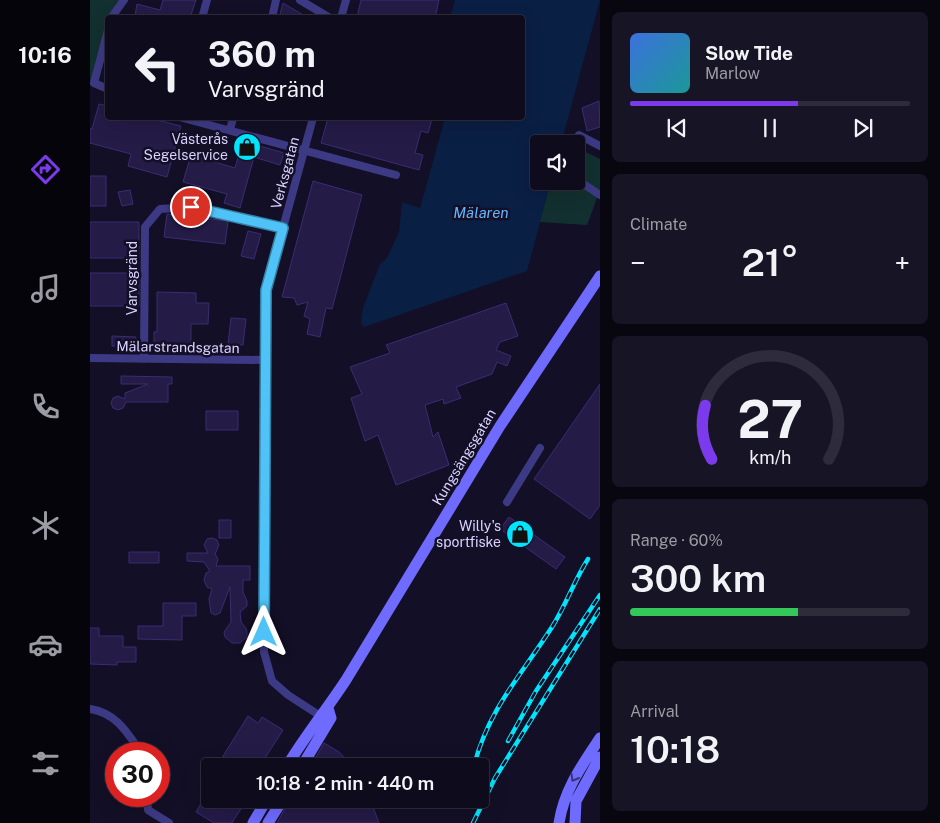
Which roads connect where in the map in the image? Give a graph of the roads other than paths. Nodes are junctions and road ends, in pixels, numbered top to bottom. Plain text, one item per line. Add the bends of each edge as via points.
1 (124, 0) edge
2 (207, 0) edge
3 (276, 0) edge
4 (300, 0) edge
5 (346, 0) edge
6 (113, 15) edge
7 (203, 15) edge
8 (273, 15) edge
9 (325, 15) edge
10 (342, 15) edge
11 (105, 41) edge
12 (105, 88) edge
13 (191, 120) edge
14 (232, 120) edge
15 (312, 120) edge
16 (230, 130) junction
17 (585, 137) edge
18 (600, 146) edge
19 (304, 150) junction
20 (396, 175) dead end
21 (585, 185) edge
22 (600, 195) edge
23 (283, 228) junction
24 (600, 276) edge
25 (90, 358) edge
26 (144, 358) junction
27 (266, 360) junction
28 (540, 448) dead end
29 (507, 502) dead end
30 (90, 709) edge
31 (325, 712) junction
32 (600, 738) edge
33 (133, 742) edge
34 (292, 758) edge
35 (301, 758) edge
36 (307, 758) edge
37 (599, 759) edge
38 (148, 807) edge
39 (262, 808) edge
40 (277, 808) edge
41 (169, 823) edge
42 (253, 823) edge
43 (268, 823) edge
44 (559, 823) edge
45 (575, 823) edge

1 - 6 street
2 - 7 street
3 - 8 street
4 - 9 street
5 - 10 street
11 - 12 street via 94,83
13 - 16 street
14 - 16 street
15 - 19 street, Verksgatan
16 - 19 street
17 - 18 street
19 - 20 street
19 - 23 street, Verksgatan
21 - 22 street
23 - 26 street, Varvsgränd via 191,207 160,209 145,227
23 - 27 street, Verksgatan via 266,290
24 - 31 main road, Kungsängsgatan via 500,426 403,590
25 - 26 street, Mälarstrandsgatan
26 - 27 street, Mälarstrandsgatan
27 - 31 street, Verksgatan via 264,652 272,681 288,695
28 - 29 street
30 - 33 street via 118,721
31 - 34 main road, Kungsängsgatan
31 - 35 main road, Kungsängsgatan
31 - 36 main road, Kungsängsgatan via 332,718
32 -> 44 main road via 573,778
37 - 45 main road via 576,800
38 - 41 street
39 - 42 main road
40 - 43 main road

